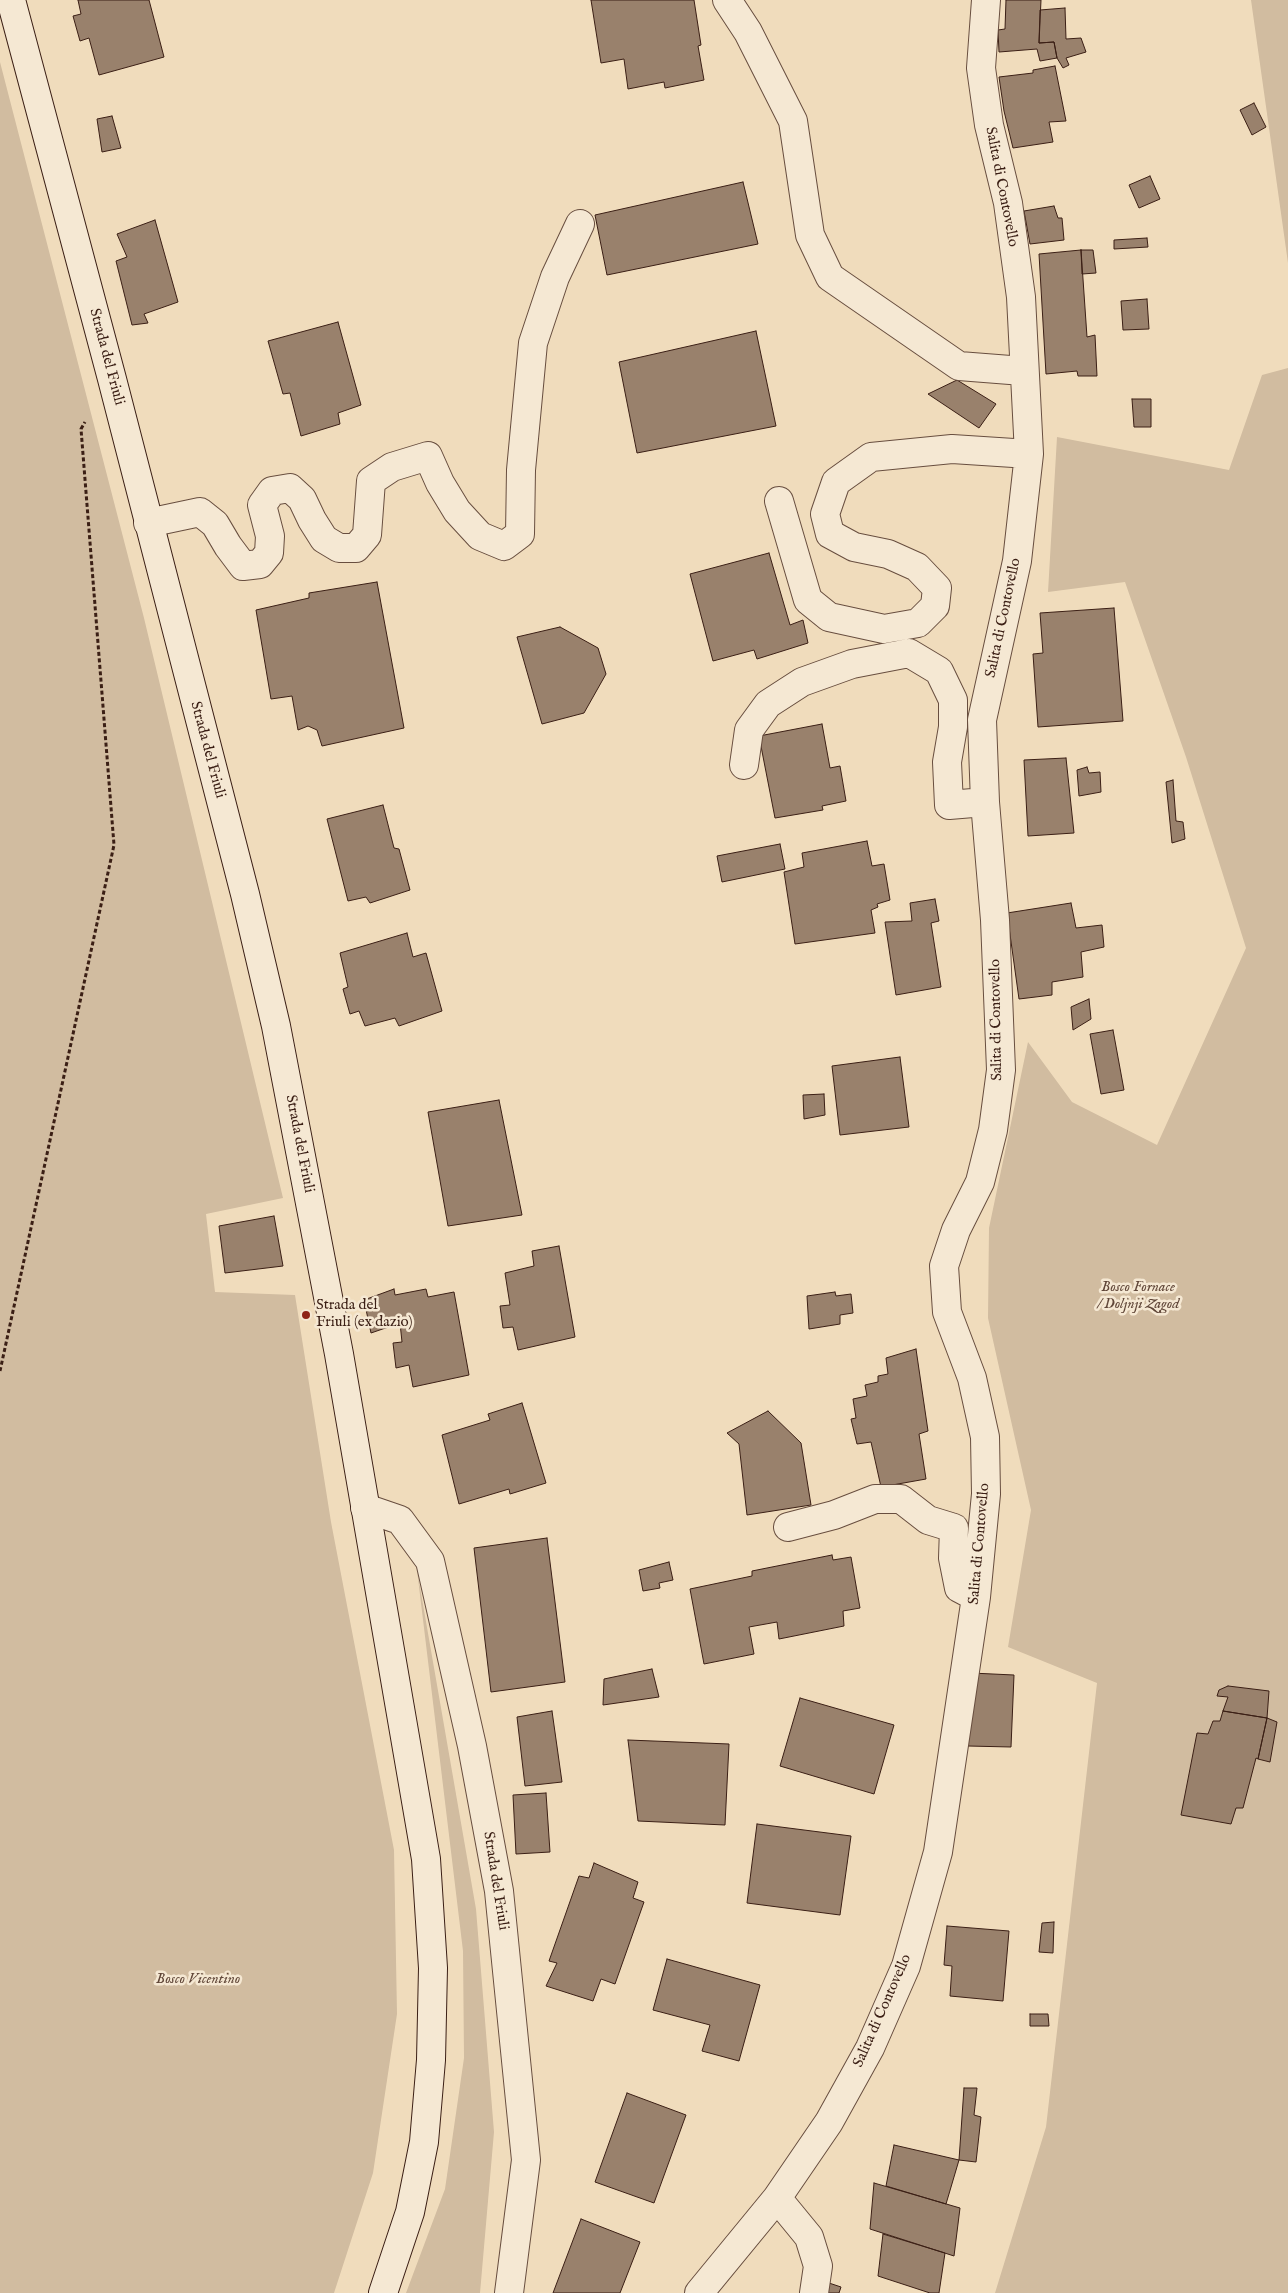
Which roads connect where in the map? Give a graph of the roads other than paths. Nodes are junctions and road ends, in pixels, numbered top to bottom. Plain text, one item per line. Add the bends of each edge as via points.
1 (11, 0) edge
2 (727, 0) edge
3 (986, 0) edge
4 (580, 224) dead end
5 (1024, 371) junction
6 (1028, 454) junction
7 (779, 501) dead end
8 (148, 523) junction
9 (744, 765) dead end
10 (985, 802) junction
11 (365, 1508) junction
12 (788, 1527) dead end
13 (976, 1597) junction
14 (777, 2198) junction
15 (383, 2293) edge
16 (509, 2293) edge
17 (698, 2293) edge
18 (814, 2293) edge

1 - 8 street, Strada del Friuli
2 - 5 street via 748,32 793,121 810,235 830,276 959,366
3 - 5 street, Salita di Contovello via 981,68 989,125 1008,203 1020,287
4 - 8 street via 556,277 533,343 521,470 520,534 504,546 480,536 458,511 428,456 392,466 371,481 367,535 356,548 339,548 324,539 302,499 290,488 272,491 262,505 270,536 269,553 260,564 243,566 215,524 200,512
5 - 6 street, Salita di Contovello
6 - 7 street via 952,449 871,457 836,482 825,514 830,534 854,547 888,554 917,567 937,588 935,606 918,623 909,625 884,629 829,617 808,600
6 - 10 street, Salita di Contovello via 1017,561 982,720
8 - 11 street, Strada del Friuli via 245,894 276,1026
9 - 10 street via 749,730 768,704 802,682 852,664 908,653 939,671 953,700 953,727 947,762 949,805
10 - 13 street, Salita di Contovello via 995,920 1001,1070 993,1130 980,1182 956,1230 944,1266 947,1312 972,1378 984,1437 986,1494
11 - 15 street, Strada del Friuli via 426,1859 433,1968 431,2060 424,2142 410,2212
11 - 16 street, Strada del Friuli via 400,1520 430,1561 472,1746 499,1891 526,2160
12 - 13 street via 875,1500 901,1499 928,1520 954,1528 953,1558 960,1588
13 - 14 street, Salita di Contovello via 938,1852 906,1966 870,2048 829,2122
14 - 17 street, Salita di Contovello
14 - 18 street via 809,2238 818,2266

